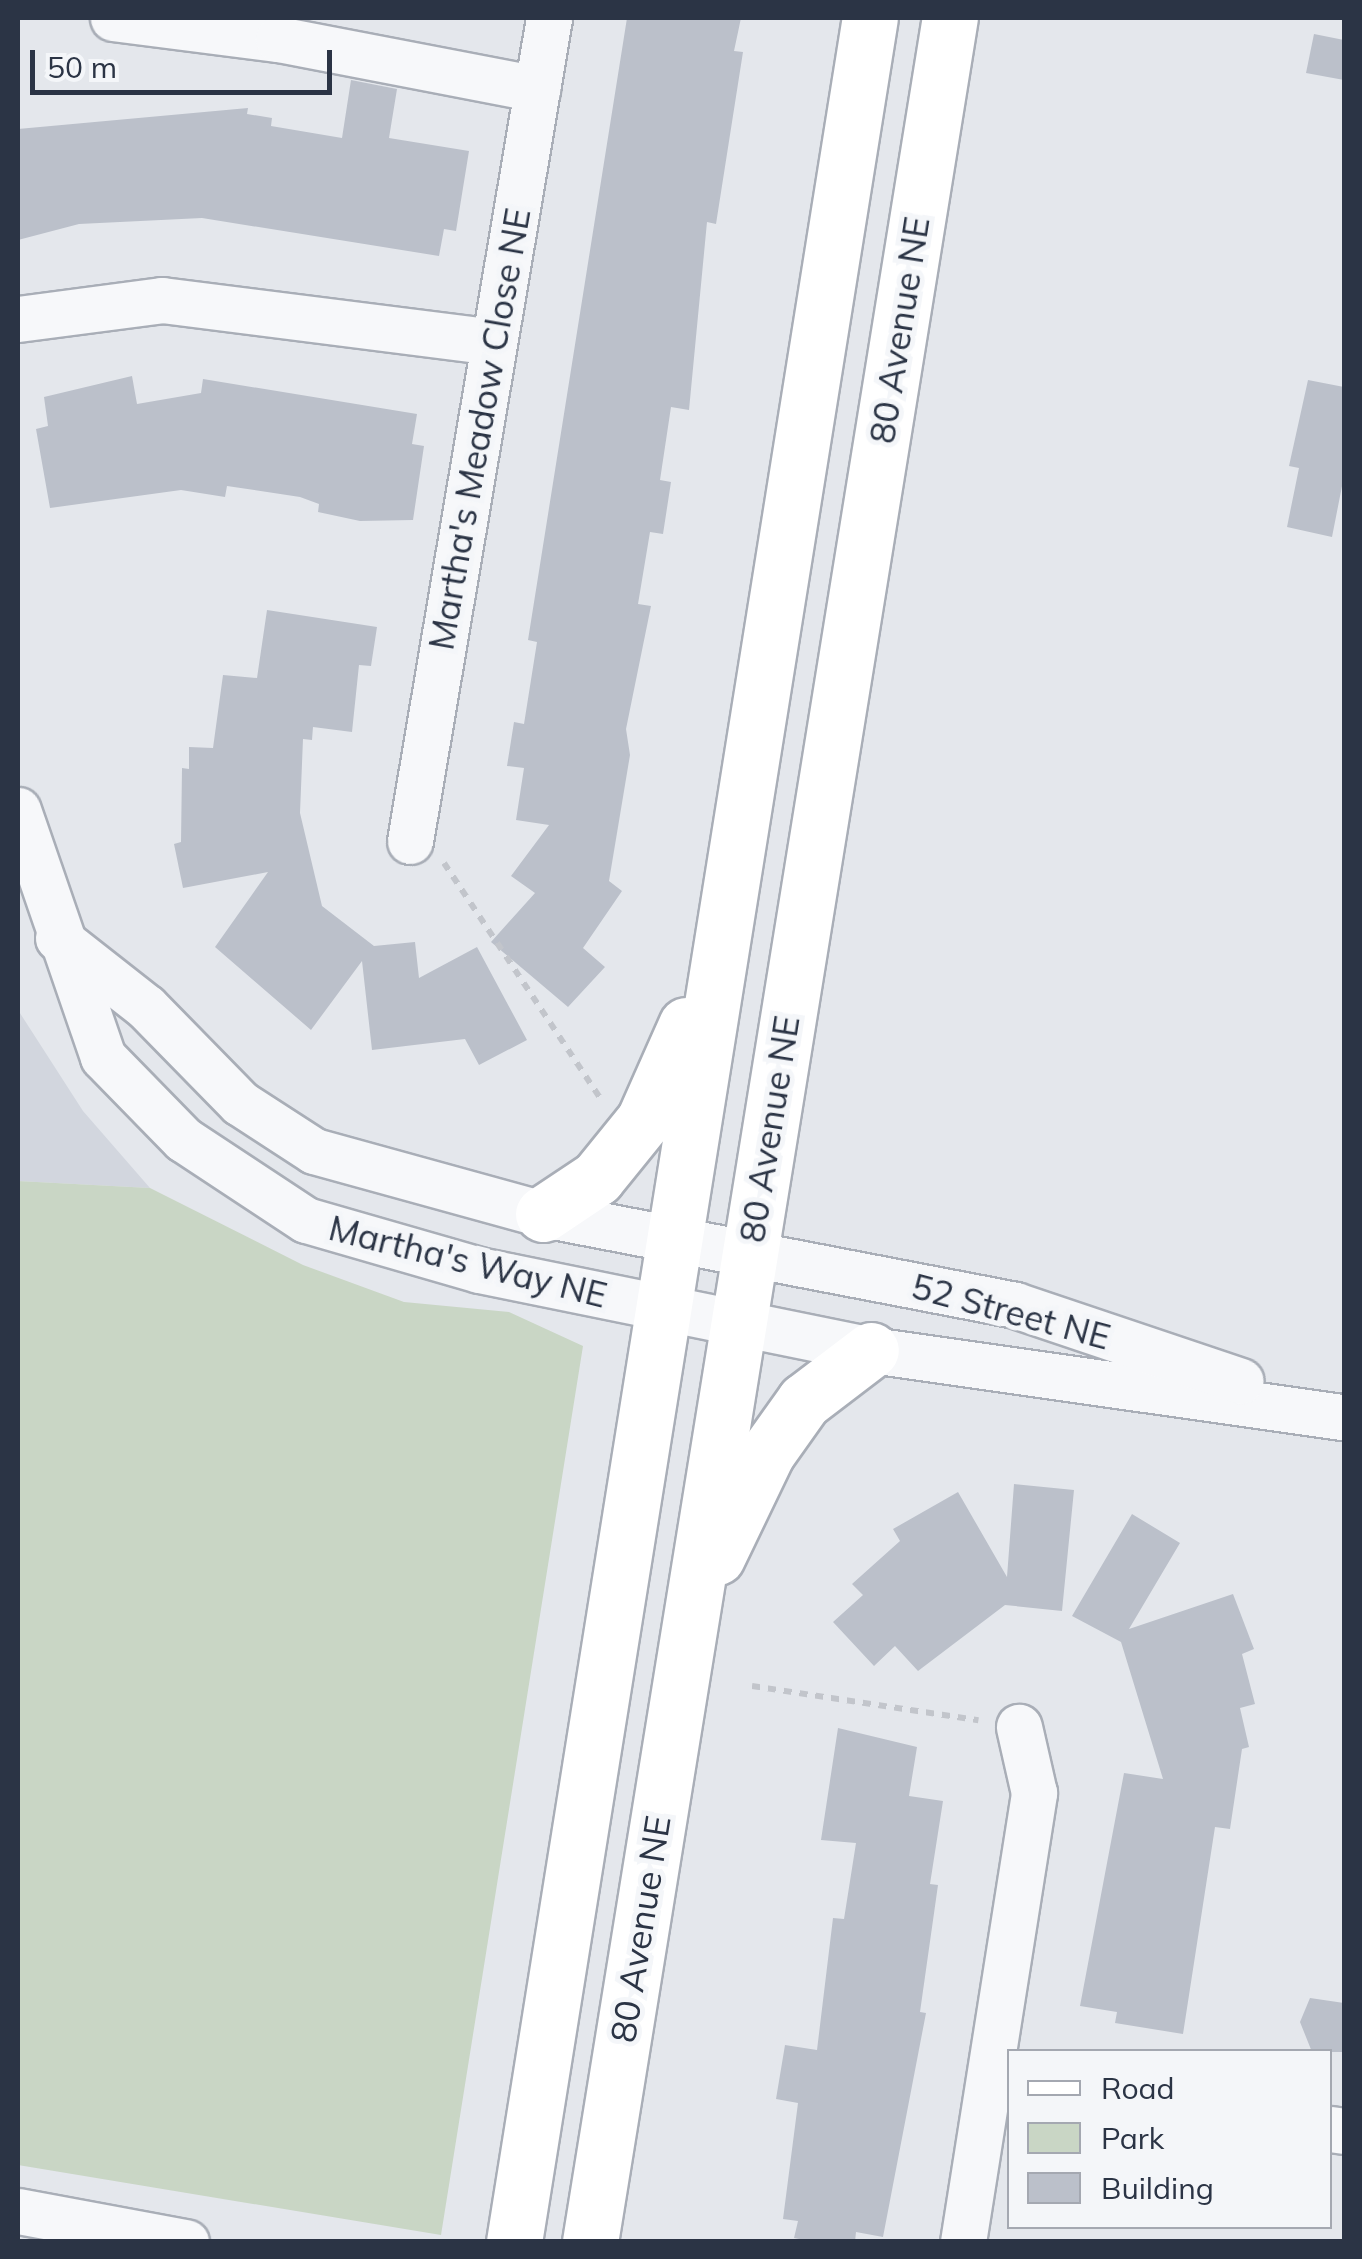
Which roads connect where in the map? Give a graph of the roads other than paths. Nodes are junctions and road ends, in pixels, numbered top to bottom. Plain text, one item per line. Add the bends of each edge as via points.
1 (113, 18) edge
2 (550, 18) edge
3 (870, 18) edge
4 (950, 18) edge
5 (280, 28) edge
6 (538, 89) junction
7 (18, 319) edge
8 (493, 342) junction
9 (18, 810) edge
10 (412, 826) road end
11 (56, 937) junction
12 (721, 939) junction
13 (543, 1214) junction
14 (670, 1236) junction
15 (749, 1250) junction
16 (660, 1308) junction
17 (737, 1322) junction
18 (871, 1350) junction
19 (1344, 1416) edge
20 (690, 1614) junction
21 (1019, 1727) road end
22 (999, 2075) edge
23 (18, 2211) edge
24 (186, 2242) edge
25 (514, 2242) edge
26 (590, 2242) edge
27 (963, 2242) edge

1 - 5 street
2 - 6 street, Martha's Meadow Close NE
3 - 12 main road
4 - 15 main road, 80 Avenue NE
5 - 6 street
6 - 8 street, Martha's Meadow Close NE
7 - 8 street via 162,300
8 - 10 street, Martha's Meadow Close NE
9 - 11 street, Martha's Way NE
11 - 13 street, Martha's Way NE via 146,1007 240,1103 314,1151
11 - 16 street, Martha's Way NE via 103,1057 183,1140 306,1220 479,1270
12 - 13 main road via 644,1120 597,1178
12 - 14 main road
13 - 14 street, Martha's Way NE
14 - 15 street, 52 Street NE
14 - 16 main road
15 - 17 main road, 80 Avenue NE
15 - 19 street, 52 Street NE via 1016,1305
16 - 17 street, 52 Street NE
16 - 25 main road
17 - 18 street, 52 Street NE
17 - 20 main road, 80 Avenue NE
18 - 19 street, 52 Street NE
18 - 20 main road via 804,1401 766,1453
20 - 26 main road, 80 Avenue NE
21 - 22 street via 1034,1793
22 - 27 street
23 - 24 street

